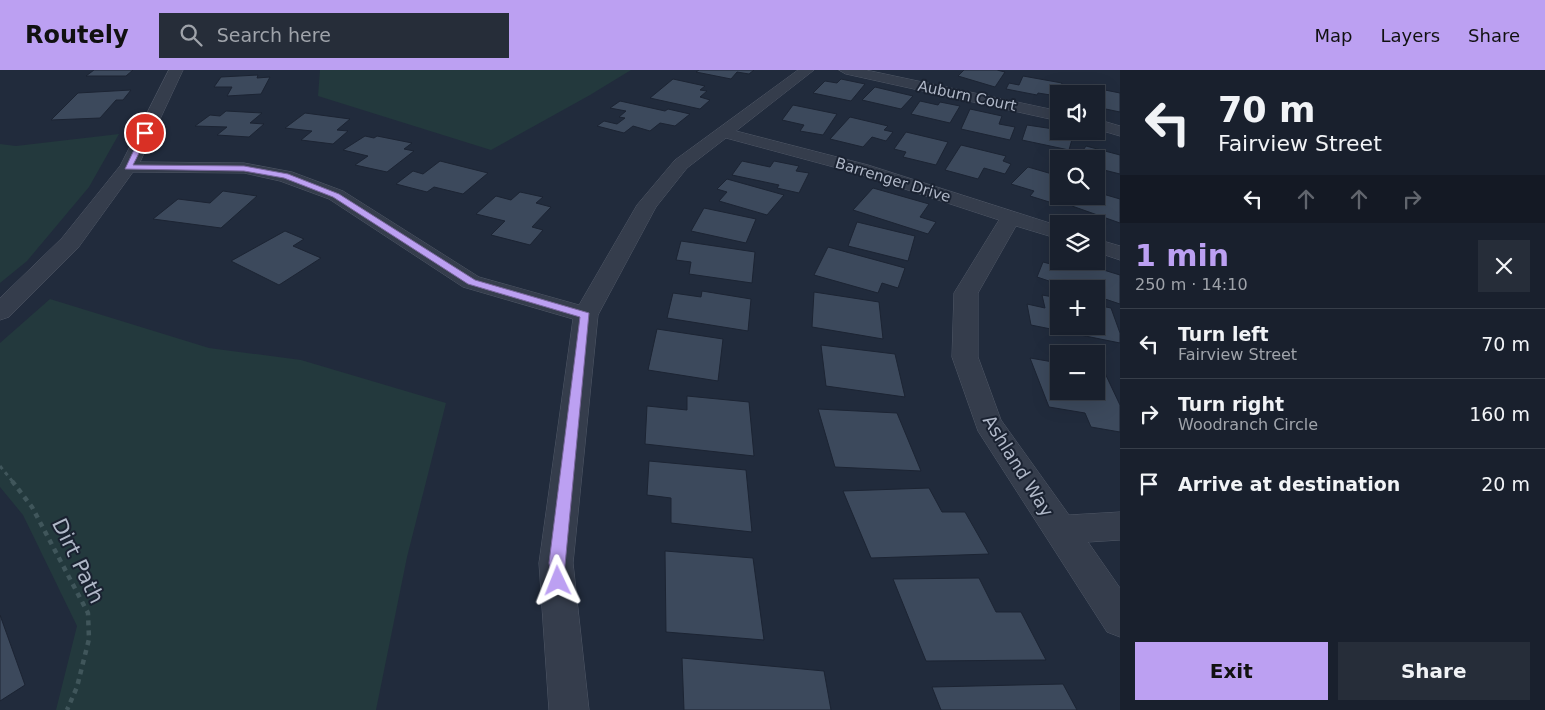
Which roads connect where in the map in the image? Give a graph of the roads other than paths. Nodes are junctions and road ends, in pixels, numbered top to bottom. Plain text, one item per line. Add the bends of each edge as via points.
1 (176, 70) edge
2 (807, 70) edge
3 (846, 70) edge
4 (1050, 114) edge
5 (1105, 127) edge
6 (1120, 131) edge
7 (726, 133) junction
8 (128, 167) junction
9 (1011, 217) junction
10 (1050, 230) edge
11 (1105, 248) edge
12 (1120, 253) edge
13 (0, 312) edge
14 (586, 315) junction
15 (1120, 526) edge
16 (1058, 530) junction
17 (1120, 618) edge
18 (569, 710) edge

1 - 8 street
2 - 7 street
3 - 4 street, Auburn Court
5 - 6 street
7 - 9 street, Barrenger Drive via 862,169
7 - 14 street via 681,164 647,205
8 - 13 street via 70,243
8 - 14 street via 244,168 285,176 336,195 471,282
9 - 10 street, Barrenger Drive
9 - 16 street, Ashland Way via 966,293 966,357 988,423
11 - 12 street
14 - 18 street via 556,563
15 - 16 street
16 - 17 street, Ashland Way

